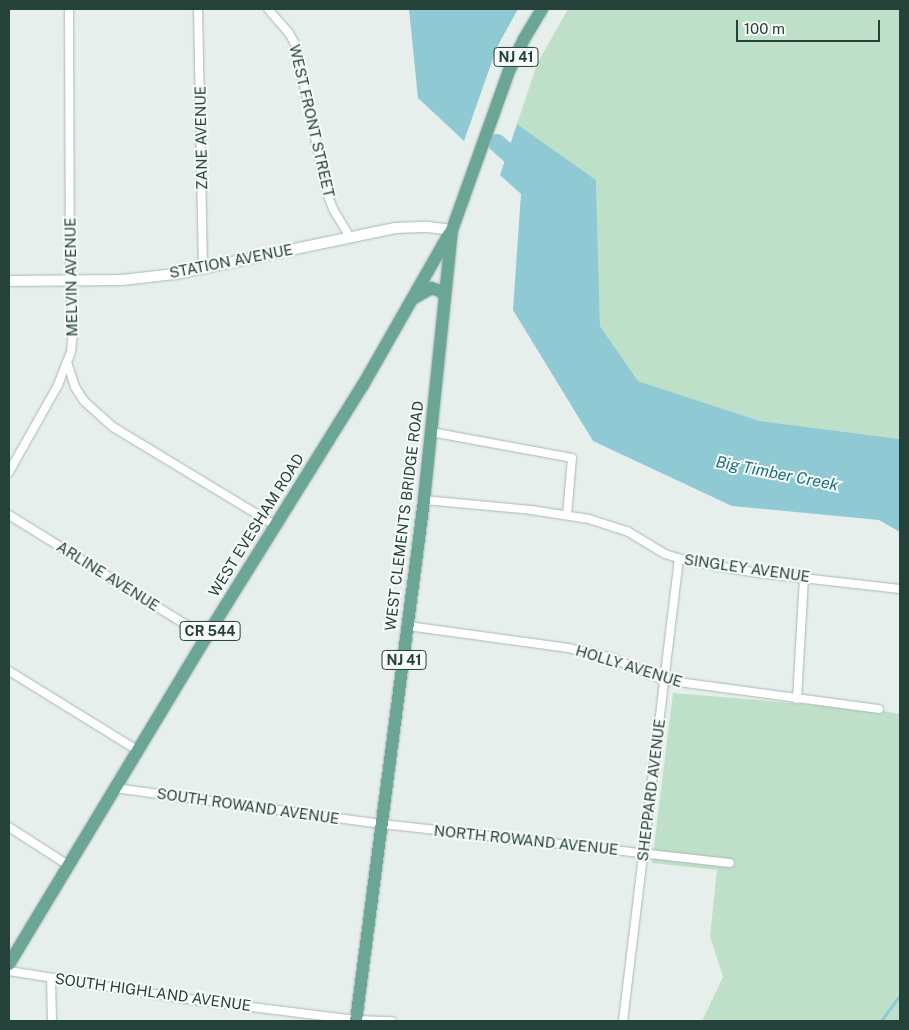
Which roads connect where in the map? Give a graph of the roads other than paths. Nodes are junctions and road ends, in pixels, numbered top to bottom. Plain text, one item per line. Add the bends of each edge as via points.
1 (69, 9) edge
2 (198, 9) edge
3 (268, 9) edge
4 (542, 9) edge
5 (452, 230) junction
6 (350, 237) junction
7 (203, 268) junction
8 (70, 280) junction
9 (9, 281) edge
10 (445, 297) junction
11 (412, 299) junction
12 (67, 362) junction
13 (431, 432) junction
14 (9, 472) edge
15 (424, 500) junction
16 (9, 515) edge
17 (567, 515) junction
18 (276, 525) junction
19 (679, 558) junction
20 (804, 577) junction
21 (900, 589) edge
22 (408, 626) junction
23 (206, 636) junction
24 (9, 671) edge
25 (664, 680) junction
26 (797, 699) junction
27 (878, 709) dead end
28 (137, 750) junction
29 (114, 788) junction
30 (382, 824) junction
31 (9, 827) edge
32 (644, 854) junction
33 (730, 863) dead end
34 (68, 865) junction
35 (9, 964) edge
36 (9, 972) edge
37 (52, 978) junction
38 (52, 1021) edge
39 (356, 1021) edge
40 (392, 1021) edge
41 (624, 1021) edge

1 - 8 street, MELVIN AVENUE
2 - 7 street, ZANE AVENUE
3 - 6 street, WEST FRONT STREET via 289,32 295,44 328,193 333,209
4 - 5 main road, WEST CLEMENTS BRIDGE ROAD / NJ 41 via 524,39 495,108
5 - 6 street, STATION AVENUE via 395,228
5 - 10 main road, WEST CLEMENTS BRIDGE ROAD / NJ 41
5 - 11 main road, WEST EVESHAM ROAD / CR 544
6 - 7 street, STATION AVENUE
7 - 8 street, STATION AVENUE via 122,280
8 - 9 street, STATION AVENUE
8 - 12 street, MELVIN AVENUE via 73,332
10 - 11 main road via 441,291 431,288
10 - 13 main road, WEST CLEMENTS BRIDGE ROAD / NJ 41
11 - 18 main road, WEST EVESHAM ROAD / CR 544 via 364,385
12 - 14 street, MELVIN AVENUE via 58,385
12 - 18 street via 75,387 84,401 113,427
13 - 15 main road, WEST CLEMENTS BRIDGE ROAD / NJ 41
13 - 17 street via 572,458
15 - 17 street, SINGLEY AVENUE
15 - 22 main road, WEST CLEMENTS BRIDGE ROAD / NJ 41
16 - 23 street, ARLINE AVENUE
17 - 19 street, SINGLEY AVENUE via 628,531 646,544
18 - 23 main road, WEST EVESHAM ROAD / CR 544
19 - 20 street, SINGLEY AVENUE via 758,573
19 - 25 street, SHEPPARD AVENUE
20 - 21 street, SINGLEY AVENUE
20 - 26 street
22 - 25 street, HOLLY AVENUE via 568,648 612,658
22 - 30 main road, WEST CLEMENTS BRIDGE ROAD / NJ 41
23 - 28 main road, WEST EVESHAM ROAD / CR 544
24 - 28 street
25 - 26 street, HOLLY AVENUE
25 - 32 street, SHEPPARD AVENUE
26 - 27 street, HOLLY AVENUE
28 - 29 main road, WEST EVESHAM ROAD / CR 544
29 - 30 street, SOUTH ROWAND AVENUE
29 - 34 main road, WEST EVESHAM ROAD / CR 544
30 - 32 street, NORTH ROWAND AVENUE
30 - 39 main road, WEST CLEMENTS BRIDGE ROAD / NJ 41
31 - 34 street
32 - 33 street, NORTH ROWAND AVENUE
32 - 41 street, SHEPPARD AVENUE
34 - 35 main road, WEST EVESHAM ROAD / CR 544
36 - 37 street, SOUTH HIGHLAND AVENUE
37 - 38 street
37 - 39 street, SOUTH HIGHLAND AVENUE
39 - 40 street, SOUTH HIGHLAND AVENUE

